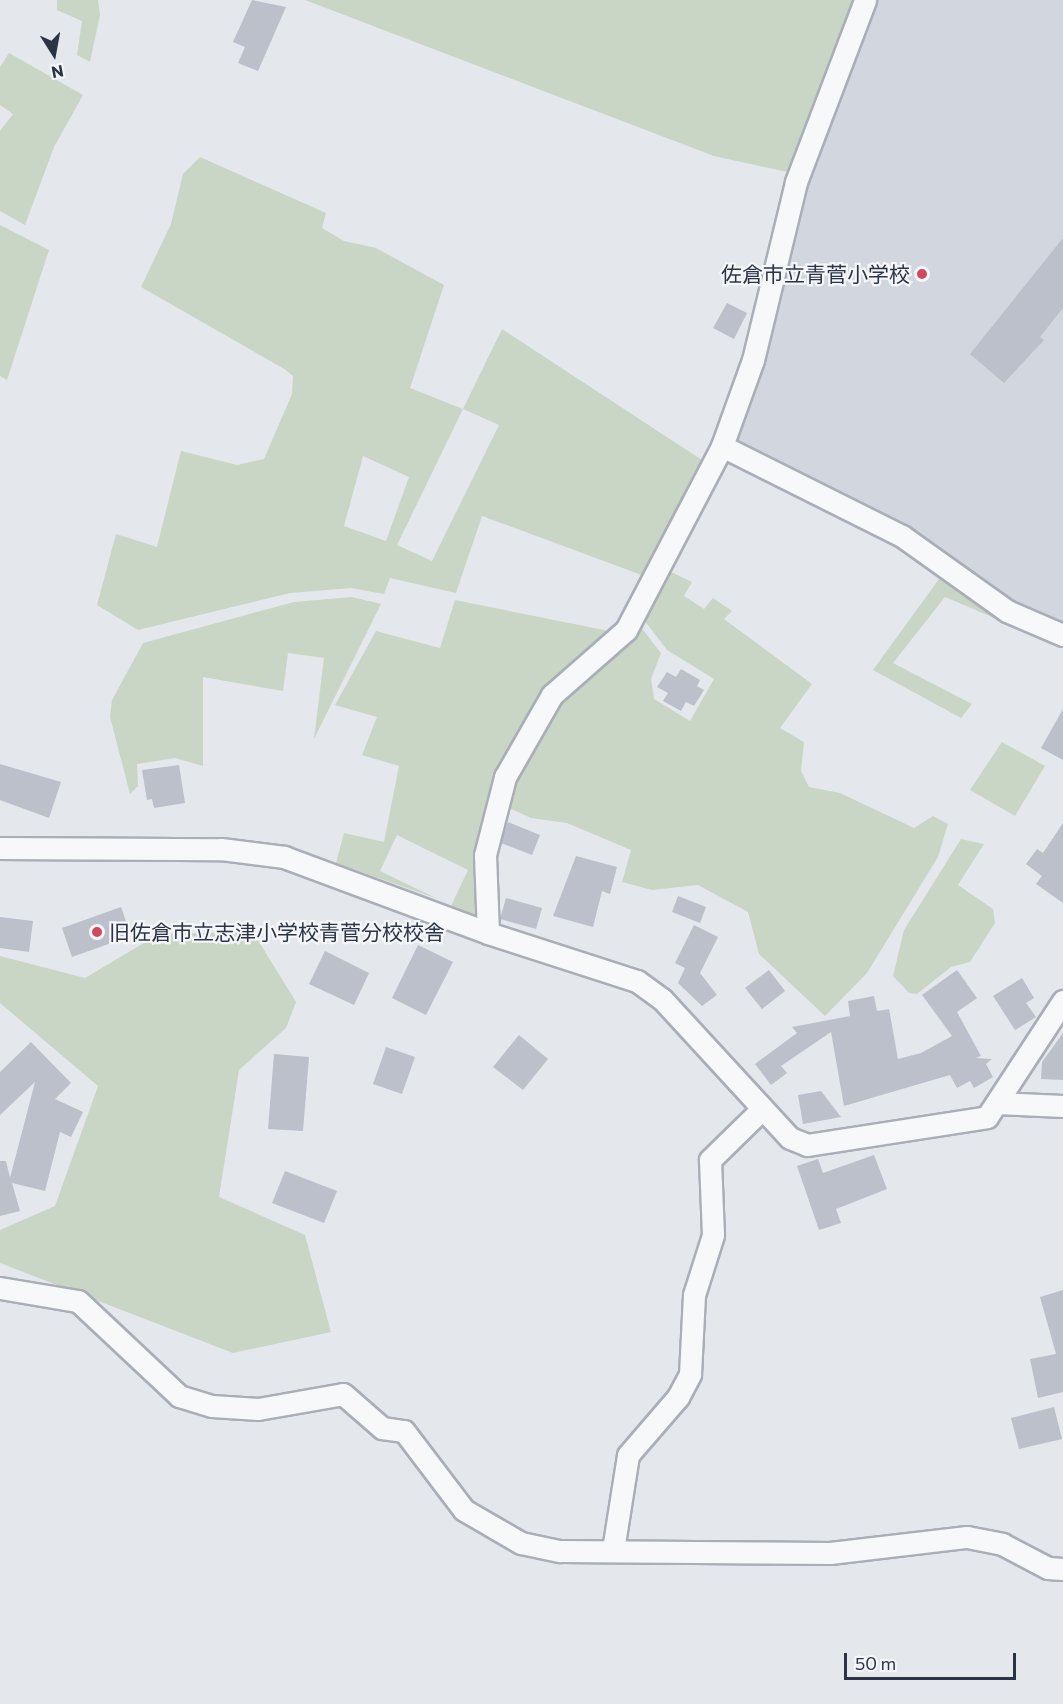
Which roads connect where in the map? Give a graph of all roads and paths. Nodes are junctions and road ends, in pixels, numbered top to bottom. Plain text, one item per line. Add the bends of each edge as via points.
1 (865, 0) edge
2 (722, 446) junction
3 (1063, 635) edge
4 (0, 848) edge
5 (488, 933) junction
6 (1063, 1001) edge
7 (997, 1103) junction
8 (1063, 1106) edge
9 (762, 1109) junction
10 (0, 1288) edge
11 (614, 1550) junction
12 (1063, 1569) edge

1 - 2 street via 796,182 753,360
2 - 3 street via 902,536 1007,611
2 - 5 street via 626,630 552,695 514,758 485,855
4 - 5 street via 221,849 284,857
5 - 9 street via 646,986
6 - 7 street
7 - 8 street
7 - 9 street via 978,1120 807,1145 790,1138
9 - 11 street via 710,1160 713,1234 694,1295 690,1374 678,1397 628,1455
10 - 11 street via 78,1301 180,1396 212,1406 258,1409 343,1394 382,1428 404,1431 464,1510 492,1530 560,1551
11 - 12 street via 830,1553 967,1537 1002,1544 1048,1568

